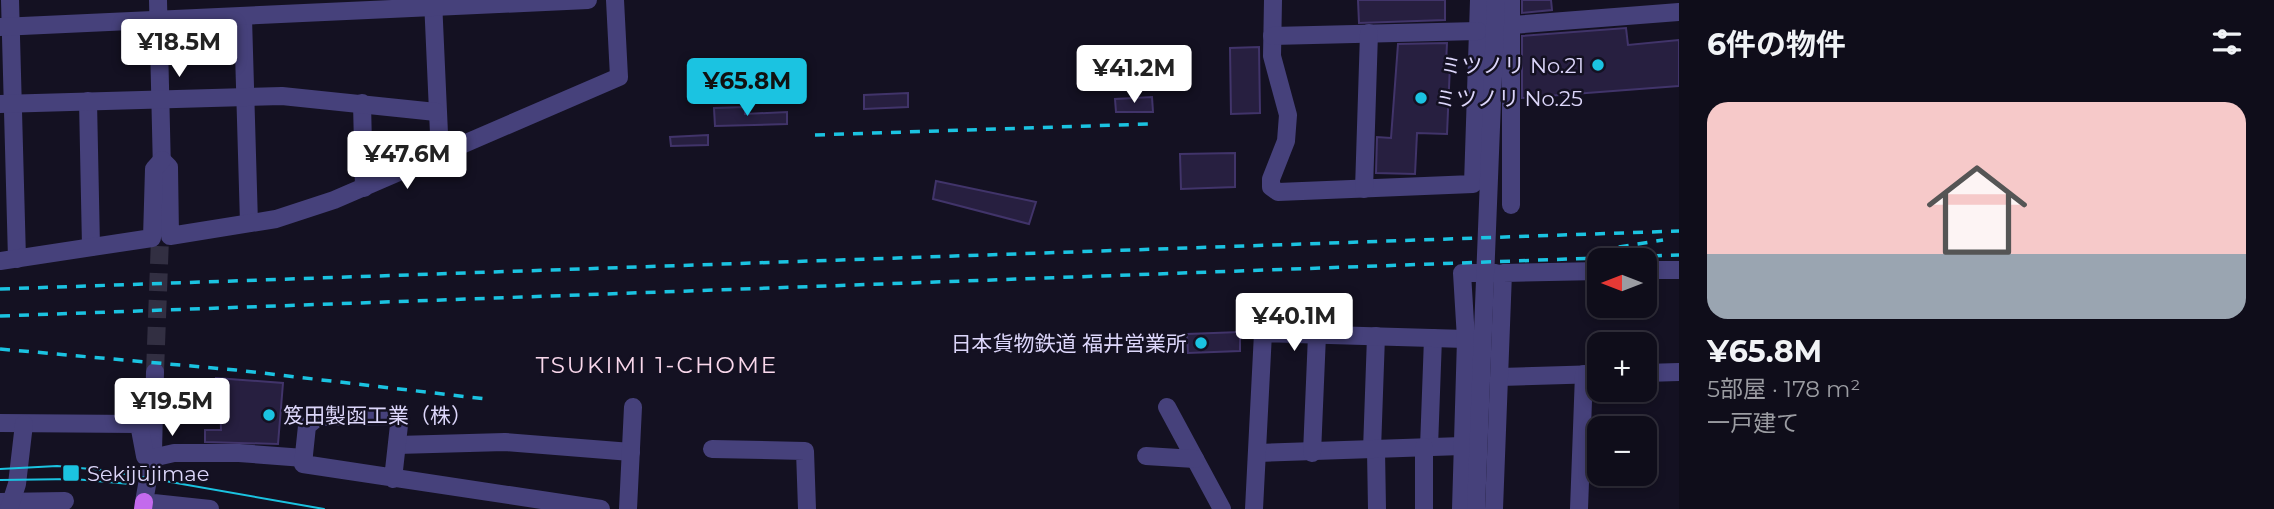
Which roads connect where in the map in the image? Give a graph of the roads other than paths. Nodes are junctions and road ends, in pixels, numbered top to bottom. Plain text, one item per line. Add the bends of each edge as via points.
1 (10, 0) edge
2 (158, 0) edge
3 (588, 0) edge
4 (615, 0) edge
5 (1273, 0) edge
6 (1479, 0) edge
7 (1496, 0) edge
8 (1511, 0) edge
9 (433, 4) edge
10 (276, 8) edge
11 (1679, 12) edge
12 (243, 18) junction
13 (159, 22) junction
14 (1511, 25) junction
15 (6, 27) edge
16 (1478, 31) junction
17 (1370, 33) junction
18 (1272, 36) junction
19 (245, 97) junction
20 (159, 98) junction
21 (88, 101) junction
22 (6, 103) edge
23 (362, 103) junction
24 (436, 111) junction
25 (440, 156) junction
26 (162, 160) junction
27 (364, 188) junction
28 (1364, 189) junction
29 (1511, 205) dead end
30 (250, 223) junction
31 (160, 238) tunnel mouth
32 (91, 247) junction
33 (8, 260) edge
34 (1657, 270) edge
35 (1679, 270) edge
36 (1587, 271) edge
37 (1503, 273) junction
38 (1317, 335) junction
39 (1376, 337) junction
40 (1433, 338) junction
41 (1466, 339) junction
42 (155, 372) tunnel mouth
43 (1679, 372) edge
44 (1657, 373) edge
45 (1587, 374) edge
46 (1500, 377) junction
47 (1589, 402) edge
48 (633, 407) dead end
49 (1167, 407) dead end
50 (0, 424) edge
51 (24, 424) junction
52 (397, 445) junction
53 (1462, 446) junction
54 (1426, 447) junction
55 (712, 449) dead end
56 (1374, 450) junction
57 (631, 452) junction
58 (1258, 453) junction
59 (1312, 453) junction
60 (1146, 456) dead end
61 (152, 458) junction
62 (304, 458) junction
63 (1195, 458) junction
64 (393, 479) junction
65 (65, 501) dead end
66 (7, 504) edge
67 (144, 505) edge
68 (210, 509) edge
69 (601, 509) edge
70 (628, 509) edge
71 (807, 509) edge
72 (1222, 509) edge
73 (1254, 509) edge
74 (1377, 509) edge
75 (1423, 509) edge
76 (1461, 509) edge
77 (1476, 509) edge
78 (1494, 509) edge
79 (1579, 509) edge

1 - 15 street
2 - 13 street
3 - 9 street
4 - 25 street via 619,77
5 - 18 street
6 - 16 street
7 - 77 street
8 - 14 street
9 - 10 street
9 - 24 street
10 - 12 street
11 - 14 street
12 - 13 street
12 - 19 street
13 - 15 street
13 - 20 street
14 - 29 street
15 - 22 street
16 - 17 street
16 - 28 street via 1473,184
17 - 18 street
17 - 28 street
18 - 28 street via 1272,56 1288,115 1286,141 1271,187 1278,192
19 - 20 street
19 - 23 street
19 - 30 street
20 - 21 street
20 - 26 street
21 - 22 street
21 - 32 street
22 - 33 street
23 - 24 street
23 - 27 street
24 - 25 street
25 - 27 street
26 - 30 street via 169,167 170,236
26 - 31 street
26 - 32 street via 154,169 152,238
27 - 30 street via 276,219
32 - 33 street
34 - 35 street
36 - 37 street
37 - 41 street via 1462,273
37 - 46 street
38 - 39 street
38 - 58 street via 1263,333
38 - 59 street
39 - 40 street
39 - 56 street
40 - 41 street
40 - 54 street
41 - 53 street
42 - 61 street
43 - 44 street
45 - 46 street
46 - 78 street
47 - 79 street
48 - 57 street
49 - 63 street
50 - 51 street
51 - 61 street via 139,424 145,456
51 - 66 street via 17,484
52 - 57 street via 505,442
52 - 62 street via 400,416 318,417 307,426
52 - 64 street
53 - 54 street
53 - 76 street
54 - 56 street
54 - 75 street
55 - 71 street via 805,451
56 - 59 street
56 - 74 street
57 - 70 street
58 - 59 street
58 - 73 street
60 - 63 street
61 - 62 street via 174,453
61 - 67 street
62 - 64 street via 303,464
63 - 72 street
64 - 69 street
65 - 66 street
67 - 68 street

